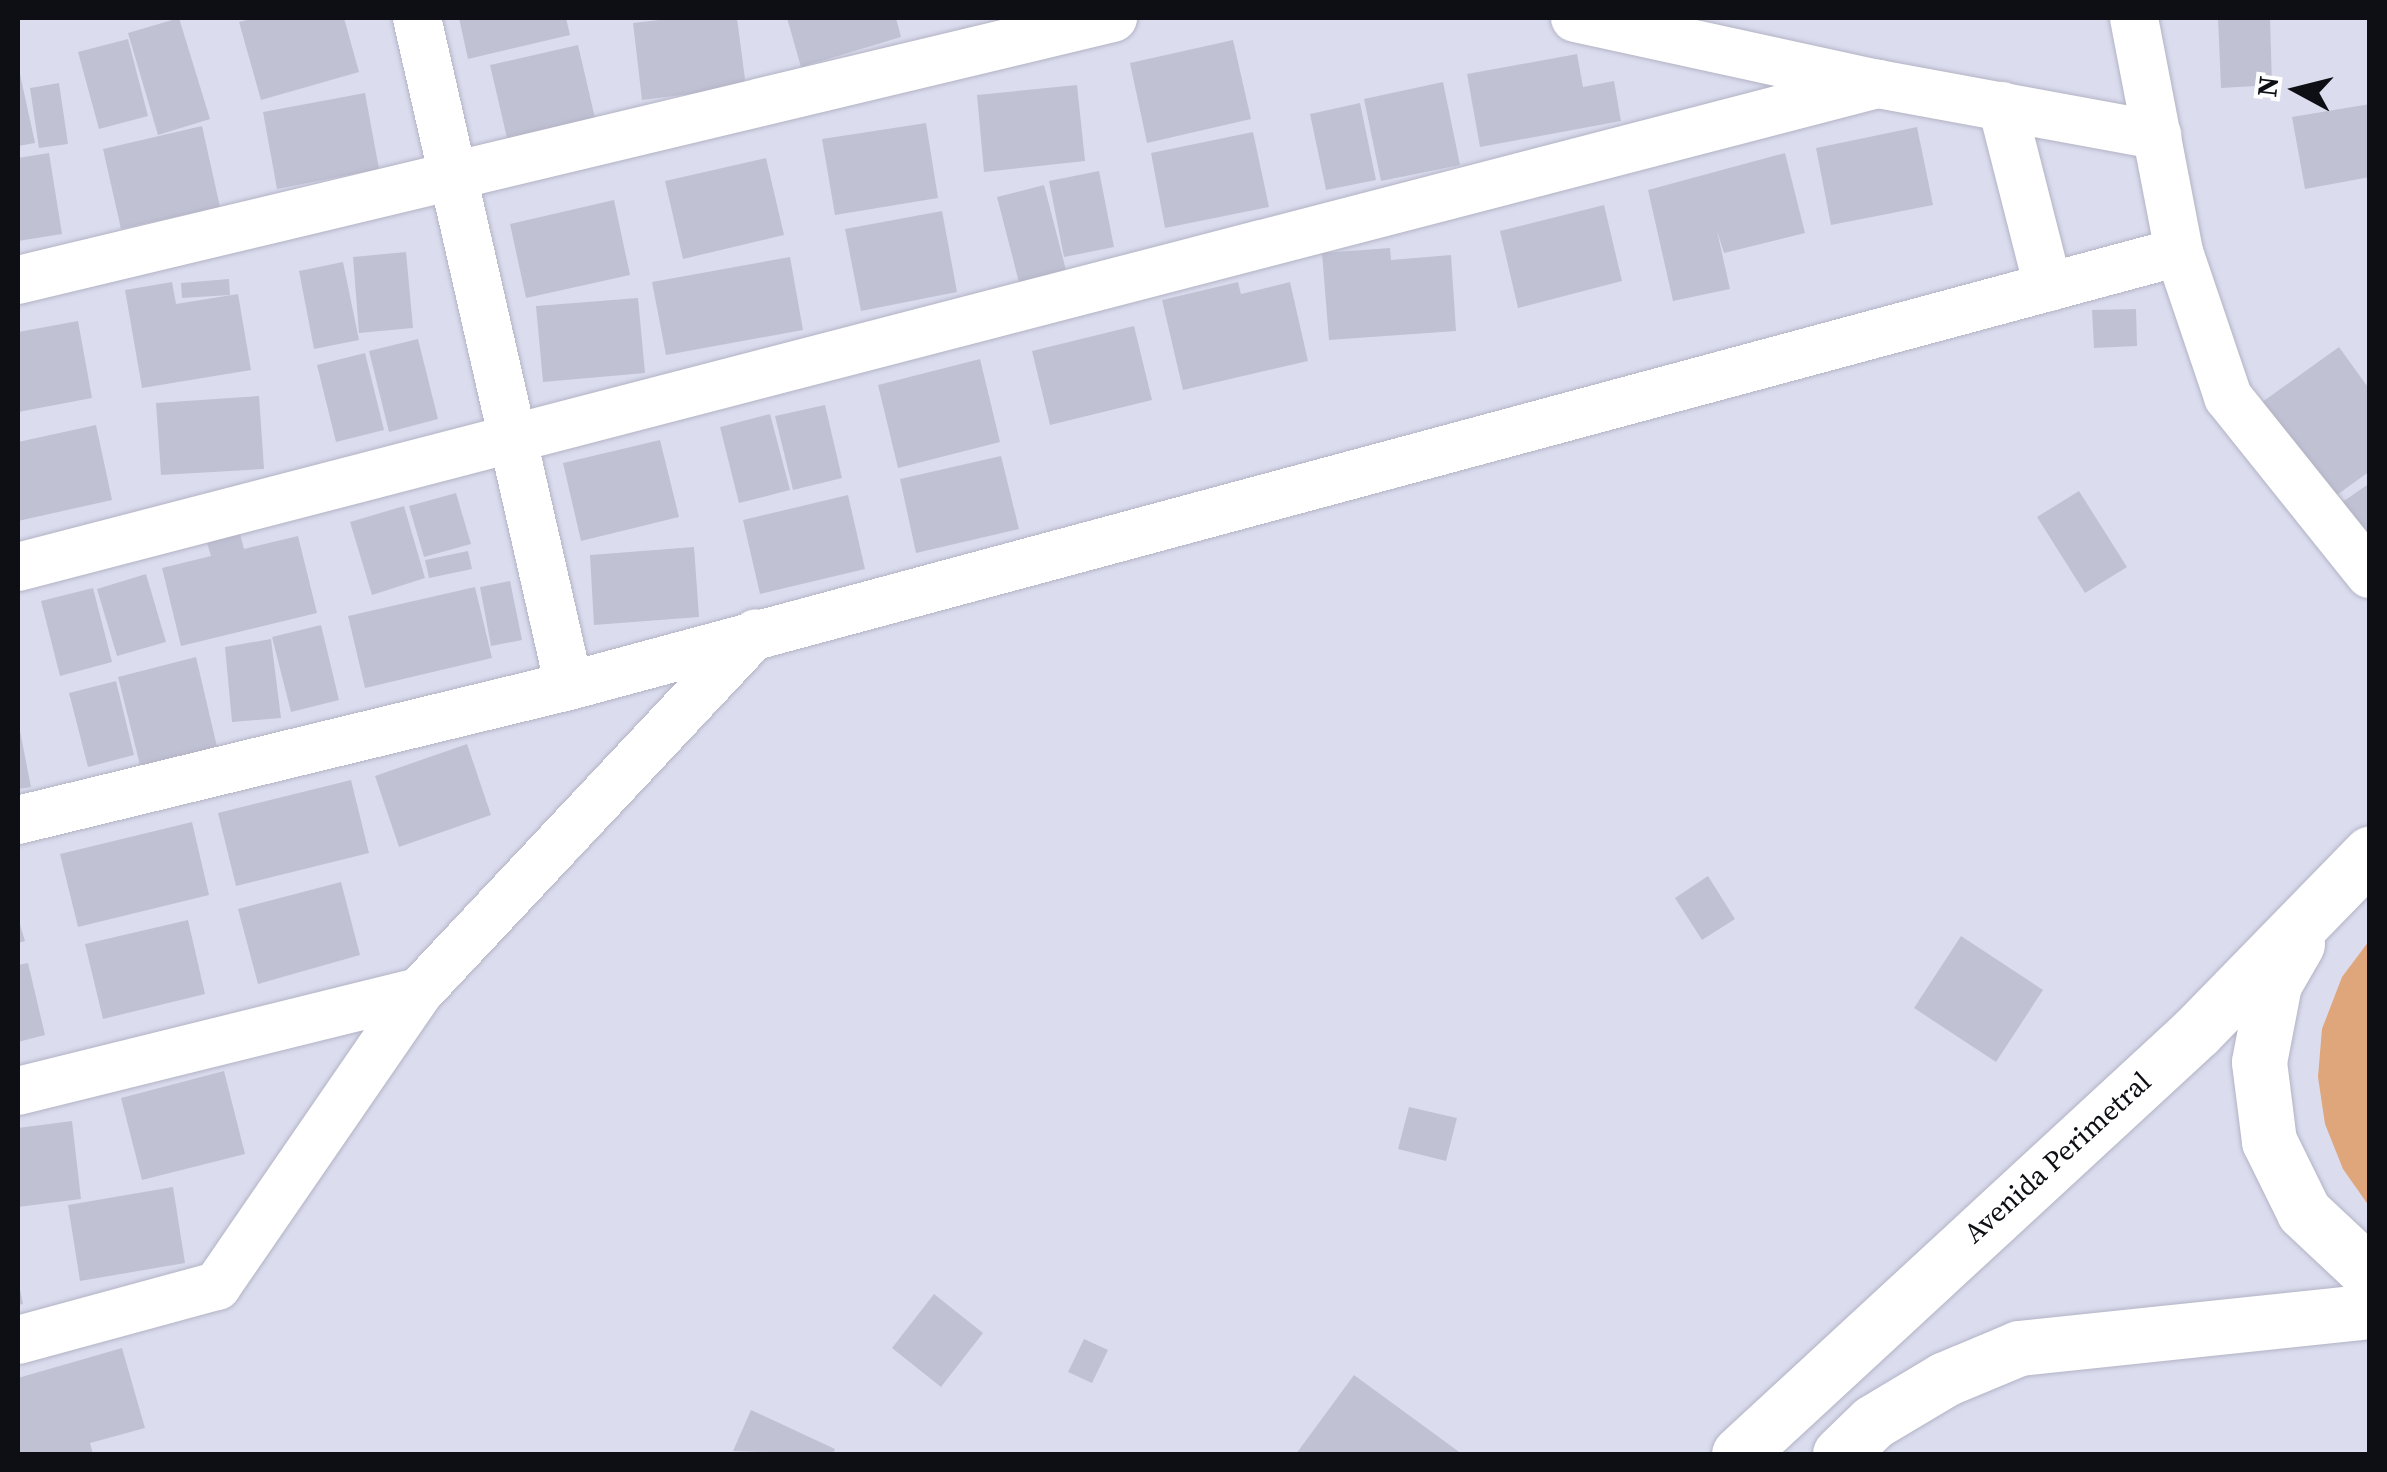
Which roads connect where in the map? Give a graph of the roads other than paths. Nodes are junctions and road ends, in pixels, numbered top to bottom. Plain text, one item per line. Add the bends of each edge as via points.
1 (417, 18) edge
2 (1113, 18) edge
3 (1575, 18) edge
4 (2134, 18) edge
5 (1878, 84) junction
6 (2002, 106) junction
7 (2157, 134) junction
8 (453, 175) junction
9 (2179, 252) junction
10 (18, 280) edge
11 (2048, 286) junction
12 (509, 439) junction
13 (18, 567) edge
14 (2370, 574) edge
15 (756, 633) junction
16 (569, 686) junction
17 (18, 820) edge
18 (2370, 854) edge
19 (2370, 866) edge
20 (2313, 915) junction
21 (419, 992) junction
22 (18, 1091) edge
23 (2370, 1274) edge
24 (2370, 1311) edge
25 (18, 1340) edge
26 (1739, 1454) edge
27 (1840, 1454) edge

1 - 8 street
2 - 8 street
3 - 5 street
4 - 7 street
5 - 6 street
5 - 12 street
6 - 7 street
6 - 11 street
7 - 9 street
8 - 10 street
8 - 12 street
9 - 11 street
9 - 14 street via 2228,397
11 - 15 street
12 - 13 street
12 - 16 street
15 - 16 street
15 - 21 street
16 - 17 street
18 - 20 main road, Avenida Perimetral
19 - 20 main road
20 - 23 main road via 2274,984 2258,1062 2269,1141 2304,1212
20 - 26 main road, Avenida Perimetral
21 - 22 street
21 - 25 street via 217,1286
24 - 27 main road via 2019,1348 1945,1379 1873,1422

